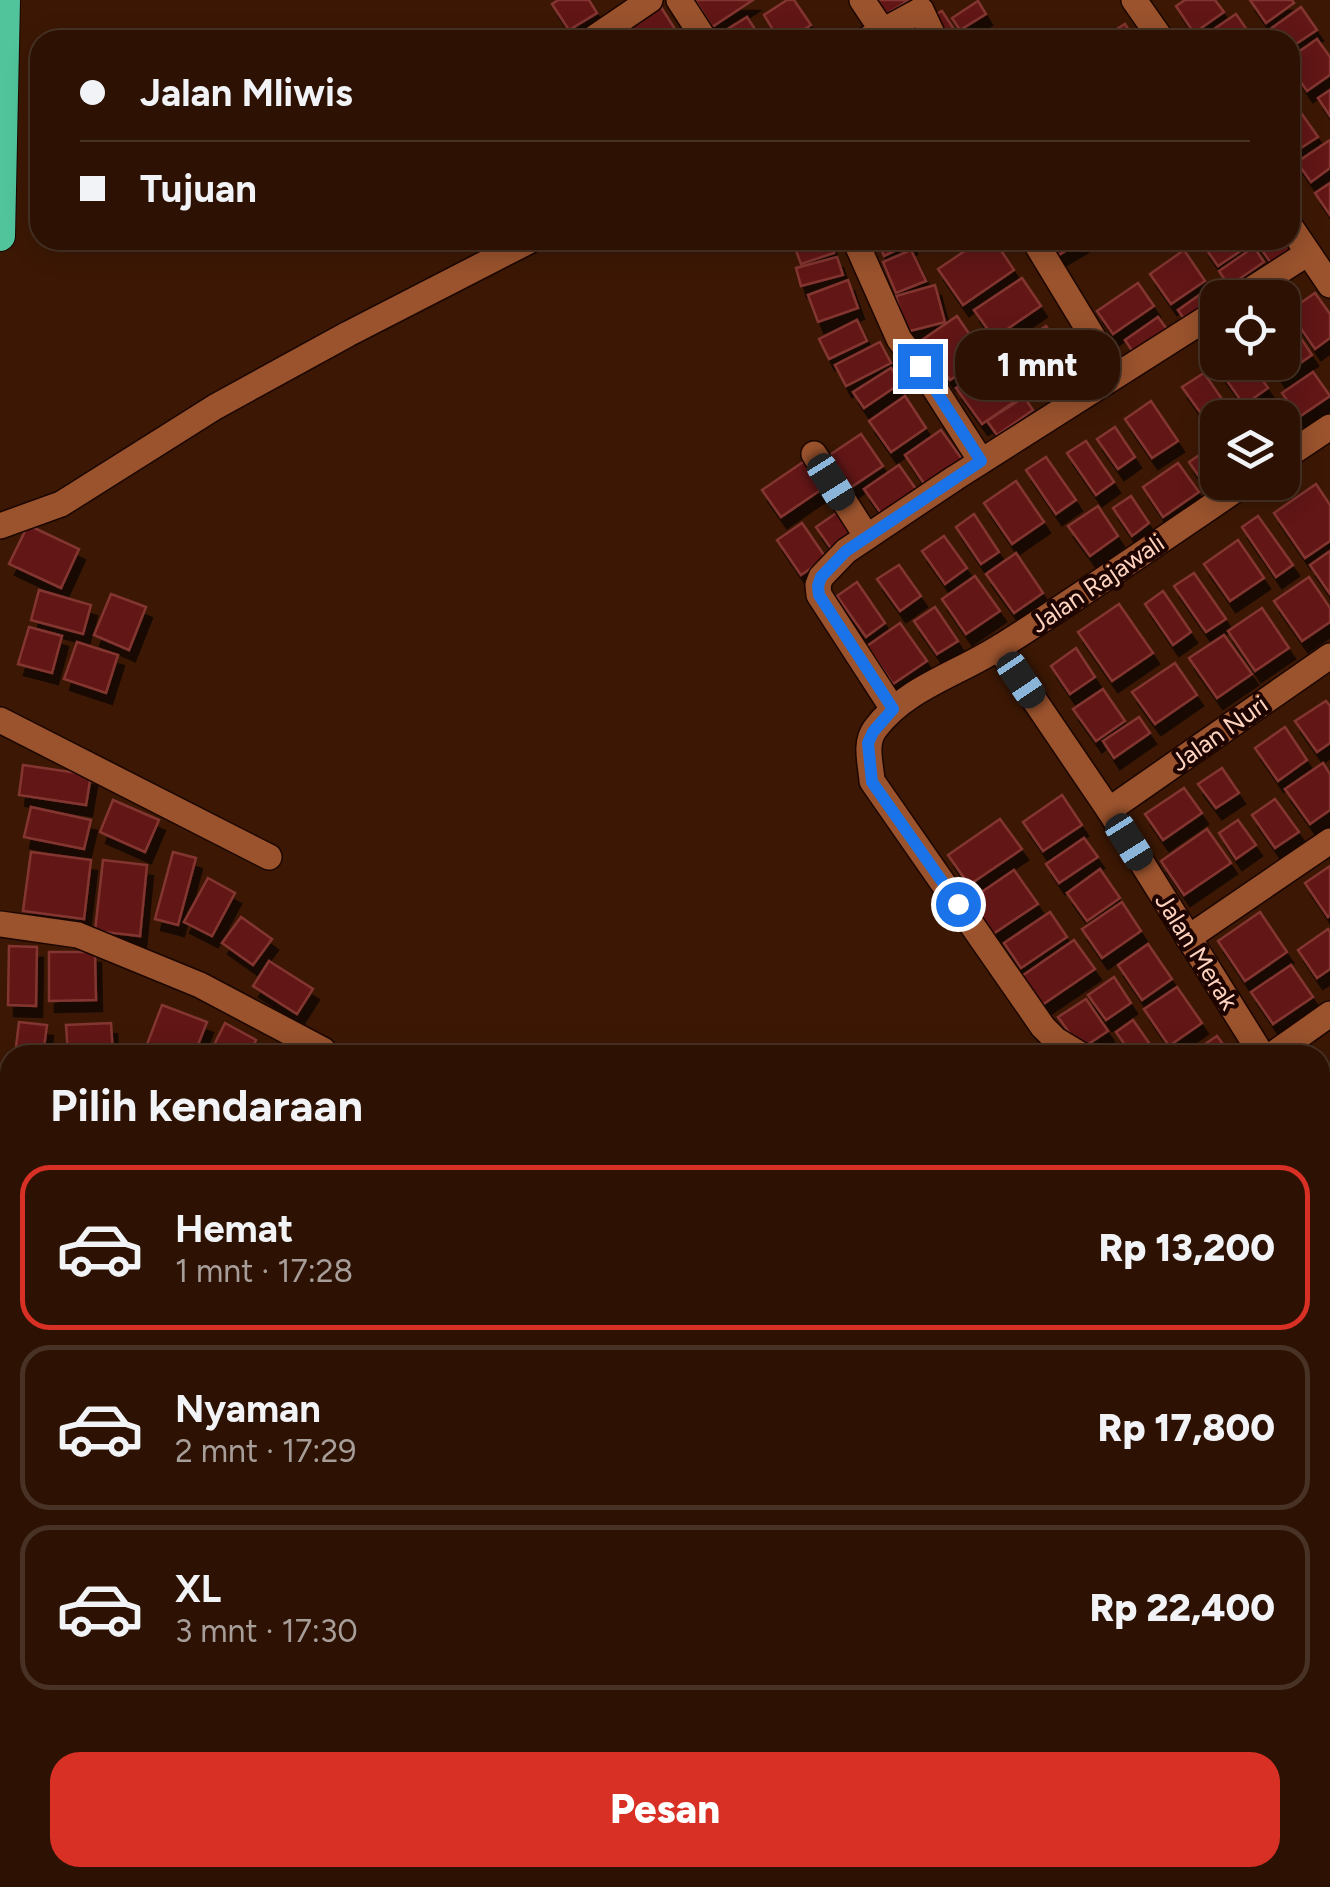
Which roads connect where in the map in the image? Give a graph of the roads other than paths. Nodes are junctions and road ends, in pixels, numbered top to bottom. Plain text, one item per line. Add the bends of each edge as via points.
1 (5, 0) edge
2 (650, 0) edge
3 (679, 0) edge
4 (862, 0) edge
5 (1134, 0) edge
6 (606, 30) edge
7 (698, 30) edge
8 (872, 30) edge
9 (883, 30) edge
10 (931, 30) edge
11 (1155, 30) edge
12 (0, 236) edge
13 (1300, 241) edge
14 (511, 250) edge
15 (859, 250) edge
16 (1040, 250) edge
17 (1308, 253) junction
18 (1266, 280) edge
19 (1330, 285) edge
20 (1200, 322) edge
21 (1116, 375) junction
22 (1330, 428) edge
23 (1300, 447) edge
24 (814, 454) dead end
25 (981, 461) junction
26 (1221, 500) edge
27 (0, 526) edge
28 (866, 537) junction
29 (1000, 648) junction
30 (1330, 656) edge
31 (893, 709) junction
32 (0, 720) edge
33 (1109, 810) junction
34 (1330, 840) edge
35 (269, 857) dead end
36 (0, 924) edge
37 (1188, 938) junction
38 (1330, 1014) edge
39 (314, 1045) edge
40 (1064, 1045) edge
41 (1256, 1045) edge
42 (1286, 1045) edge

1 - 12 highway
2 - 6 street
3 - 7 street
4 - 8 street
5 - 11 street
9 - 10 street via 921,10
13 - 17 street
14 - 27 street via 215,407 61,504
15 - 25 street via 899,339
16 - 21 street
17 - 18 street
17 - 19 street
20 - 21 street
21 - 25 street
22 - 23 street
24 - 28 street
25 - 28 street
26 - 29 street, Jalan Rajawali
28 - 31 street via 821,577 819,595
29 - 31 street, Jalan Rajawali
29 - 33 street, Jalan Merak
30 - 33 street, Jalan Nuri
31 - 40 street via 868,743 872,782 1043,1027
32 - 35 street
33 - 37 street, Jalan Merak
34 - 37 street
36 - 39 street via 78,935 200,985
37 - 41 street, Jalan Merak
38 - 42 street

